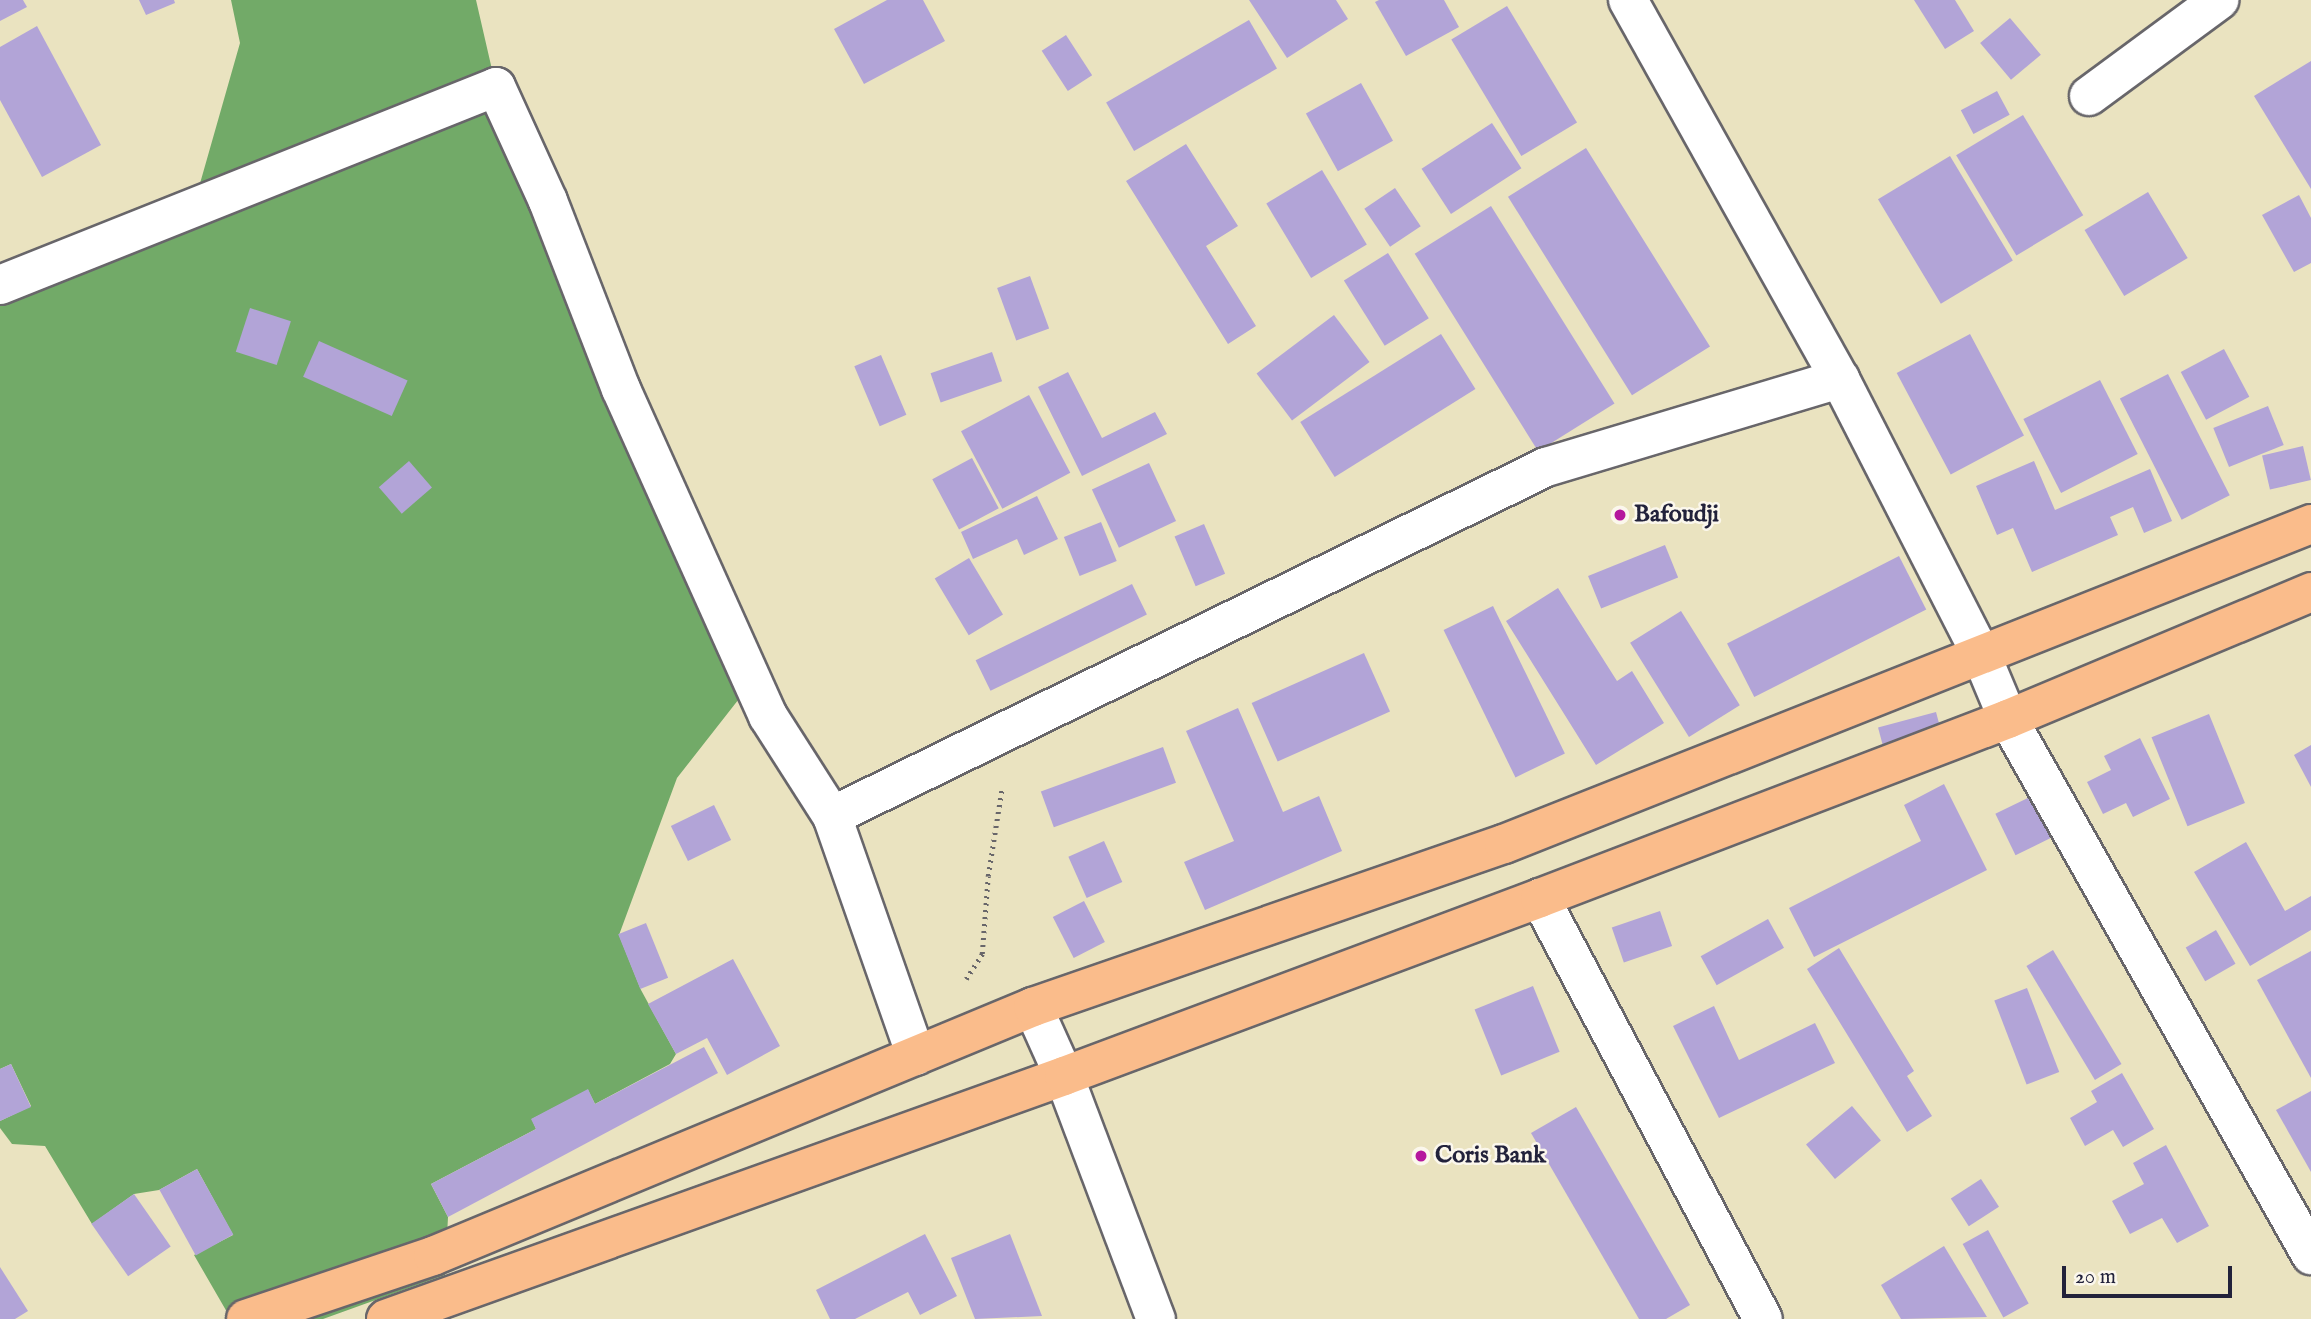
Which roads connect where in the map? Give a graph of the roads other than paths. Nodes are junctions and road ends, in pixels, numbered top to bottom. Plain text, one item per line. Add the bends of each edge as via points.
1 (1629, 0) edge
2 (2219, 0) edge
3 (2089, 96) dead end
4 (0, 285) edge
5 (1840, 379) junction
6 (2311, 524) edge
7 (2311, 592) edge
8 (1980, 652) junction
9 (2008, 719) junction
10 (832, 816) junction
11 (1540, 898) junction
12 (1033, 1007) junction
13 (916, 1056) junction
14 (1064, 1076) junction
15 (2311, 1255) edge
16 (246, 1319) edge
17 (386, 1319) edge
18 (1156, 1319) edge
19 (1763, 1319) edge

1 - 5 street
2 - 3 street
4 - 10 street via 496,87 548,201 621,389 763,704
5 - 8 street
5 - 10 street via 1546,467
6 - 8 main road
7 - 9 main road
8 - 9 street
8 - 12 main road via 1504,844
9 - 11 main road
9 - 15 street
10 - 13 street
11 - 14 main road
11 - 19 street
12 - 13 main road
12 - 14 street
13 - 16 main road via 433,1256
14 - 17 main road
14 - 18 street

